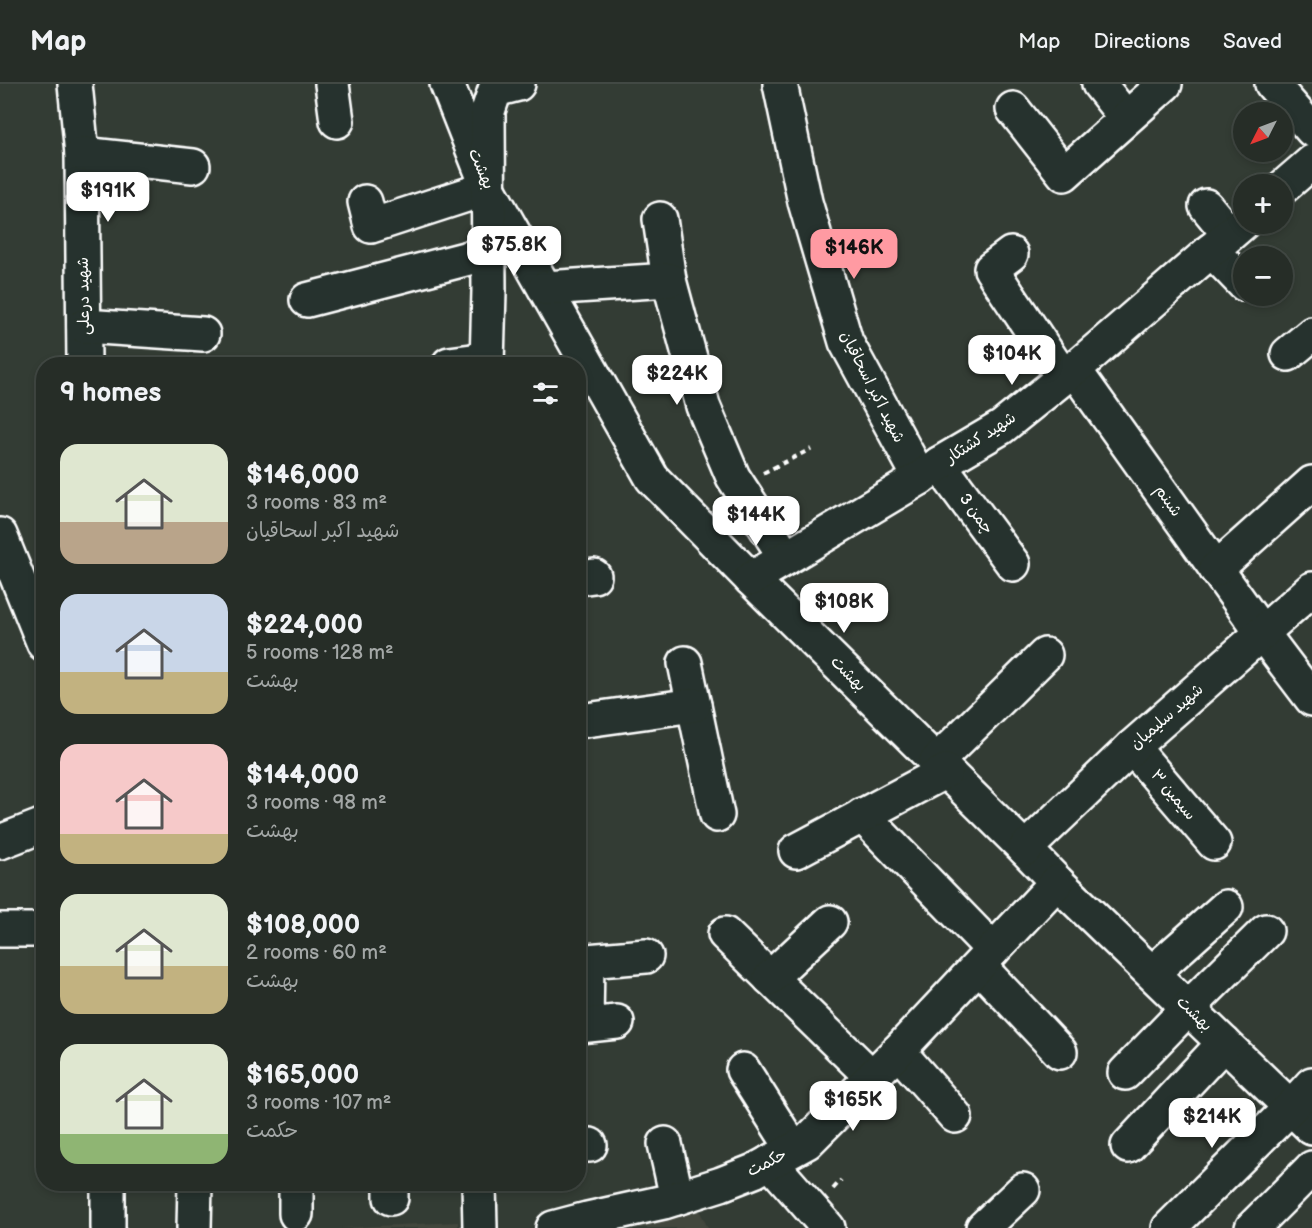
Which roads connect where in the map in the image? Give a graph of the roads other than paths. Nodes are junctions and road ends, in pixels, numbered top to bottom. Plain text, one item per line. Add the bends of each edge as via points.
1 (75, 84) edge
2 (332, 84) edge
3 (447, 84) edge
4 (518, 84) edge
5 (780, 84) edge
6 (1099, 84) edge
7 (1165, 84) edge
8 (1272, 84) edge
9 (1013, 109) dead end
10 (337, 121) dead end
11 (1311, 128) edge
12 (1121, 135) junction
13 (82, 154) junction
14 (1312, 162) edge
15 (193, 166) dead end
16 (1293, 178) edge
17 (488, 189) junction
18 (365, 202) dead end
19 (1206, 206) dead end
20 (660, 219) dead end
21 (1228, 235) edge
22 (1233, 250) edge
23 (488, 252) junction
24 (1011, 254) dead end
25 (669, 280) junction
26 (545, 288) junction
27 (307, 300) dead end
28 (84, 326) junction
29 (203, 334) dead end
30 (84, 357) edge
31 (487, 357) edge
32 (584, 357) edge
33 (586, 361) edge
34 (1068, 373) junction
35 (929, 471) junction
36 (1312, 483) edge
37 (0, 535) edge
38 (786, 558) junction
39 (1013, 564) dead end
40 (1216, 569) junction
41 (752, 579) junction
42 (1312, 589) edge
43 (36, 624) edge
44 (1262, 633) junction
45 (1045, 655) dead end
46 (685, 663) dead end
47 (1312, 699) edge
48 (694, 705) junction
49 (586, 720) edge
50 (1132, 747) junction
51 (941, 766) junction
52 (717, 815) dead end
53 (862, 815) junction
54 (36, 828) edge
55 (0, 842) edge
56 (1214, 843) dead end
57 (1025, 849) junction
58 (796, 850) dead end
59 (1057, 882) junction
60 (1226, 907) dead end
61 (830, 922) dead end
62 (0, 930) edge
63 (36, 930) edge
64 (1266, 931) dead end
65 (725, 934) dead end
66 (646, 956) dead end
67 (986, 958) junction
68 (1152, 973) junction
69 (770, 978) junction
70 (1188, 1008) junction
71 (594, 1024) edge
72 (1224, 1043) junction
73 (898, 1051) junction
74 (1060, 1052) dead end
75 (743, 1070) dead end
76 (1125, 1073) dead end
77 (872, 1077) junction
78 (1305, 1106) edge
79 (955, 1116) dead end
80 (665, 1144) dead end
81 (1128, 1146) dead end
82 (782, 1155) junction
83 (1312, 1168) edge
84 (1023, 1190) dead end
85 (108, 1191) edge
86 (195, 1191) edge
87 (479, 1191) edge
88 (677, 1197) junction
89 (108, 1228) edge
90 (194, 1228) edge
91 (480, 1228) edge
92 (553, 1228) edge
93 (828, 1228) edge
94 (982, 1228) edge
95 (1169, 1228) edge
96 (1252, 1228) edge

1 - 13 street, شهید درعلی
2 - 10 street
3 - 17 street, بهشت
4 - 17 street via 495,90 488,111
5 - 35 street, شهید اکبر اسحاقیان via 805,202 846,342
6 - 12 street
7 - 12 street
8 - 11 street
9 - 12 street via 1064,174
13 - 15 street
13 - 28 street, شهید درعلی
14 - 16 street
17 - 18 street via 371,226
17 - 23 street
17 - 26 street, بهشت
19 - 21 street
20 - 25 street
21 - 22 street
21 - 34 street, شهید کشتکار
23 - 27 street
23 - 31 street
24 - 34 street, شبنم via 992,269
25 - 26 street
25 - 38 street via 703,406 733,477
26 - 32 street, بهشت
28 - 29 street
28 - 30 street, شهید درعلی
33 - 41 street, بهشت via 652,478
34 - 35 street, شهید کشتکار via 1002,428
34 - 40 street, شبنم
35 - 38 street, شهید کشتکار
35 - 39 street, چمن 3
36 - 40 street
37 - 43 street
38 - 41 street, شهید کشتکار
40 - 44 street, شبنم
41 - 51 street, بهشت
42 - 44 street, شهید سلیمیان
44 - 47 street, شبنم
44 - 50 street, شهید سلیمیان
45 - 51 street
46 - 48 street
48 - 49 street
48 - 52 street
50 - 56 street, سیمین ۳
50 - 57 street, شهید سلیمیان
51 - 53 street
51 - 57 street, بهشت
53 - 58 street
53 - 67 street
54 - 55 street
57 - 59 street, بهشت
59 - 67 street, حکمت
59 - 68 street, بهشت
60 - 68 street
61 - 69 street
62 - 63 street
64 - 70 street
65 - 69 street
66 - 71 street via 587,961
67 - 73 street, حکمت
67 - 74 street
68 - 70 street, بهشت
69 - 77 street
70 - 72 street, بهشت
70 - 76 street
72 - 78 street, بهشت
72 - 81 street
73 - 77 street, حکمت
73 - 79 street
75 - 82 street
77 - 82 street, حکمت via 807,1142
78 - 95 street
80 - 88 street
82 - 88 street, حکمت via 743,1175
82 - 93 street
83 - 96 street
84 - 94 street
85 - 89 street
86 - 90 street
87 - 91 street
88 - 92 street, حکمت

